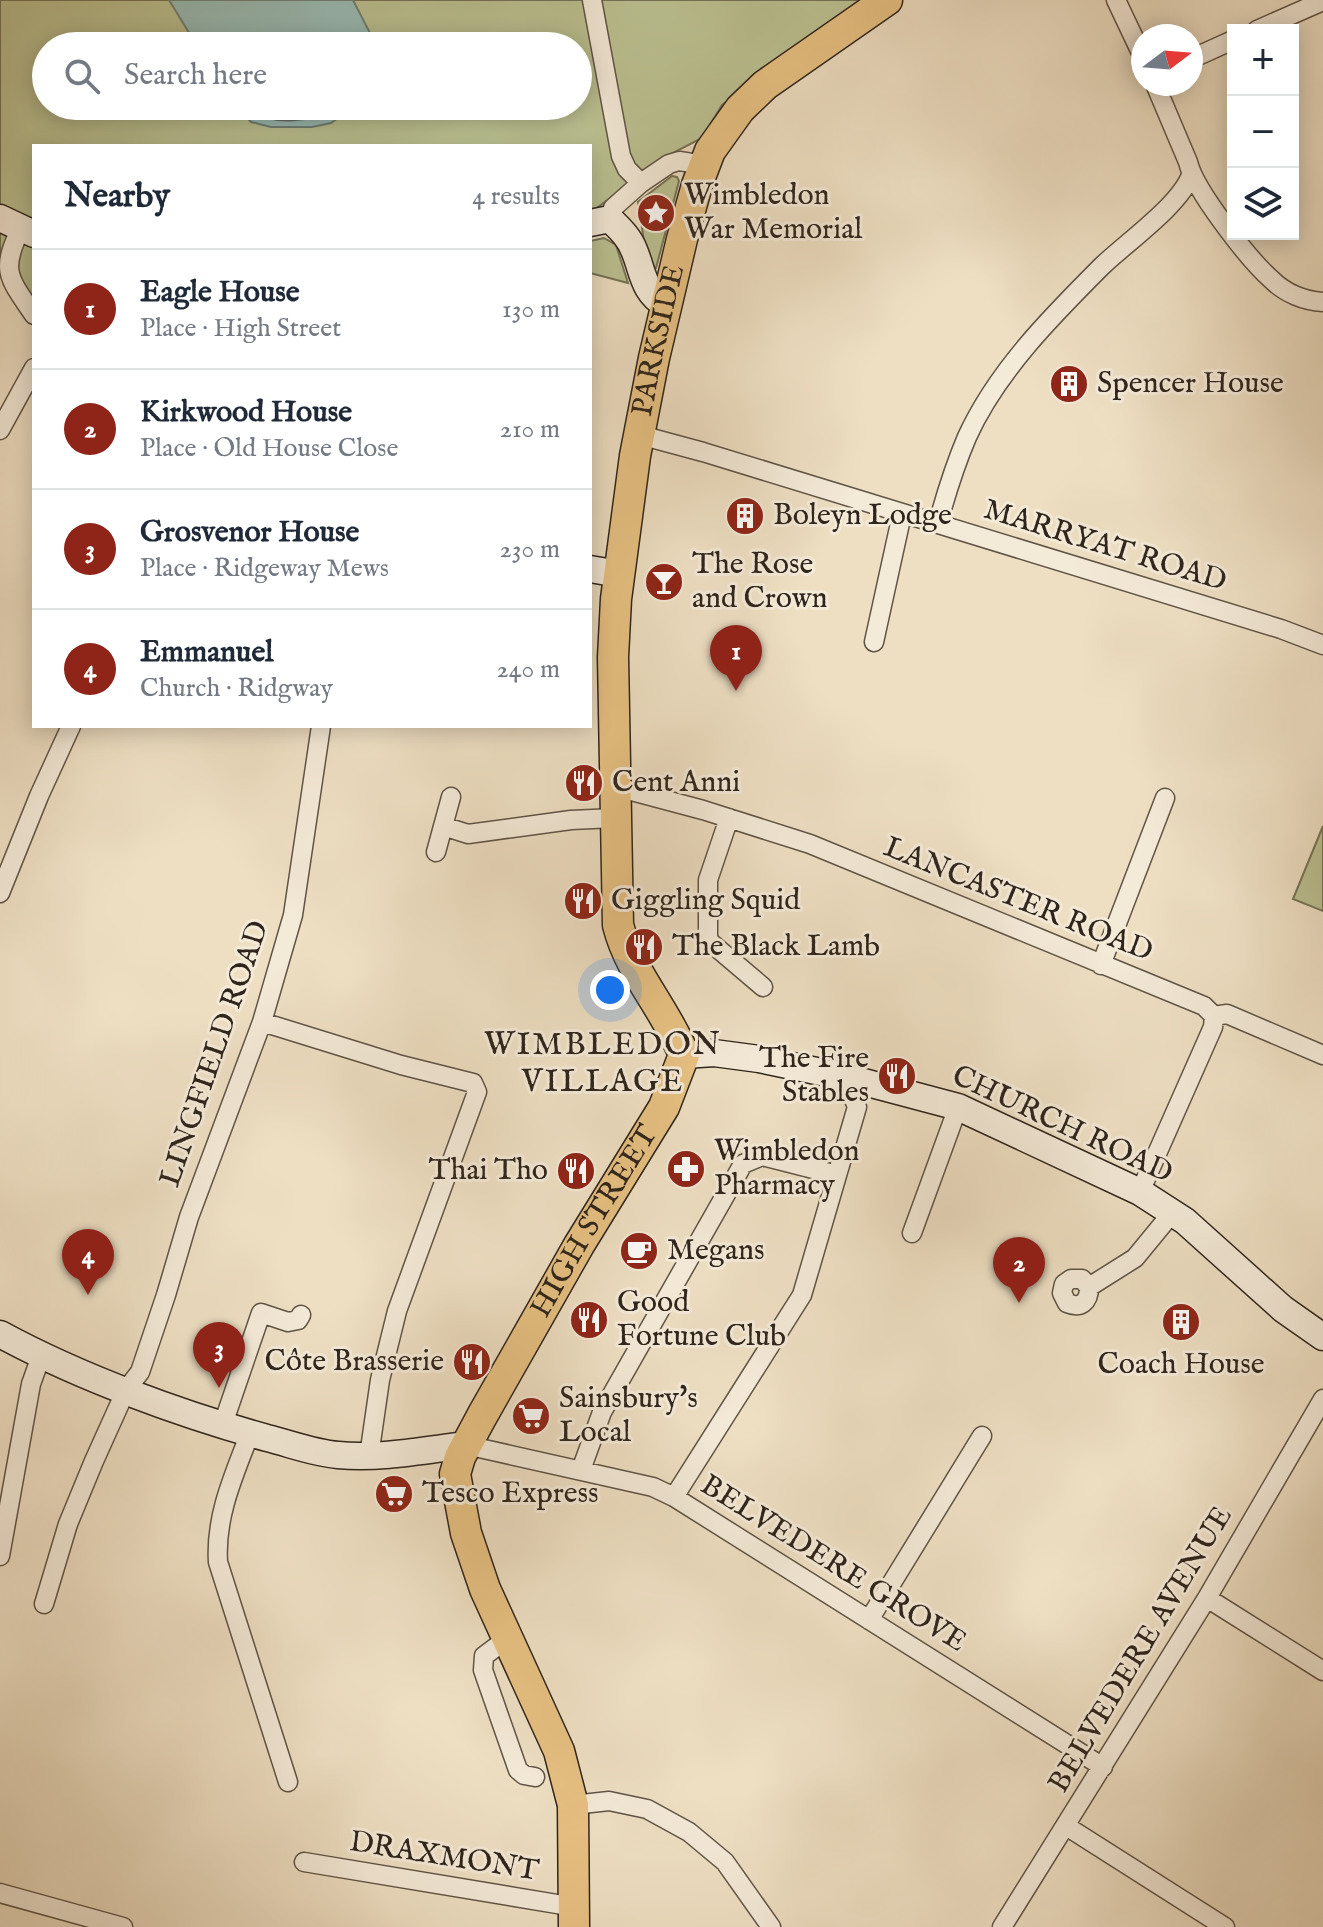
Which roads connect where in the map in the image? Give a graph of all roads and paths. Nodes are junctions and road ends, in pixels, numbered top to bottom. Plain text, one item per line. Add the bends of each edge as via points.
1 (592, 0) edge
2 (887, 0) edge
3 (1116, 0) edge
4 (1323, 1) edge
5 (1271, 24) edge
6 (1131, 32) edge
7 (1227, 43) edge
8 (1203, 54) edge
9 (1160, 96) edge
10 (705, 165) junction
11 (1191, 175) junction
12 (641, 183) junction
13 (600, 221) edge
14 (18, 226) edge
15 (1323, 302) edge
16 (666, 305) junction
17 (32, 312) edge
18 (32, 372) edge
19 (0, 430) edge
20 (640, 435) junction
21 (902, 514) junction
22 (938, 523) junction
23 (604, 571) edge
24 (874, 642) dead end
25 (1323, 645) edge
26 (70, 728) edge
27 (321, 728) edge
28 (615, 783) junction
29 (451, 797) dead end
30 (1165, 798) dead end
31 (615, 818) junction
32 (729, 818) junction
33 (443, 826) junction
34 (436, 852) dead end
35 (0, 893) edge
36 (1101, 965) junction
37 (763, 987) dead end
38 (1214, 1016) junction
39 (262, 1022) junction
40 (684, 1055) junction
41 (1323, 1055) edge
42 (845, 1077) junction
43 (958, 1107) junction
44 (837, 1175) junction
45 (1140, 1192) junction
46 (1172, 1213) junction
47 (912, 1233) dead end
48 (1089, 1287) dead end
49 (301, 1315) dead end
50 (0, 1334) edge
51 (1323, 1337) edge
52 (41, 1356) junction
53 (126, 1390) junction
54 (1323, 1399) edge
55 (223, 1424) junction
56 (250, 1433) junction
57 (982, 1436) dead end
58 (466, 1445) junction
59 (369, 1456) junction
60 (581, 1470) junction
61 (674, 1497) junction
62 (0, 1556) edge
63 (1207, 1598) junction
64 (44, 1604) dead end
65 (869, 1620) junction
66 (508, 1638) junction
67 (1323, 1671) edge
68 (1103, 1767) junction
69 (535, 1777) dead end
70 (288, 1782) dead end
71 (573, 1805) junction
72 (1066, 1826) junction
73 (304, 1862) dead end
74 (1, 1899) edge
75 (574, 1917) edge
76 (123, 1927) edge
77 (771, 1927) edge
78 (1002, 1927) edge
79 (1225, 1927) edge

1 - 12 street via 621,156
2 - 10 main road, PARKSIDE via 765,85 722,131
3 - 6 street
4 - 5 street
7 - 8 street
9 - 11 street
10 - 12 street via 679,161
10 - 16 main road, PARKSIDE
11 - 15 street via 1272,280 1291,294
11 - 22 street via 1176,198 1073,295 1015,361 968,435
12 - 13 street
13 - 16 street via 627,235 640,273 655,299
14 - 17 street via 7,255 9,273
16 - 20 main road, PARKSIDE
18 - 19 street
20 - 21 street, MARRYAT ROAD
20 - 23 main road
21 - 22 street, MARRYAT ROAD
21 - 24 street
22 - 25 street, MARRYAT ROAD
23 - 28 main road via 613,645
26 - 35 street
27 - 39 street, LINGFIELD ROAD via 293,915
28 - 31 main road
28 - 32 street, LANCASTER ROAD
29 - 33 street
30 - 36 street
31 - 33 street via 468,834
31 - 40 main road via 616,914 622,941
32 - 36 street, LANCASTER ROAD via 810,844
32 - 37 street via 708,880 708,937
33 - 34 street
36 - 38 street, LANCASTER ROAD via 1204,1006
38 - 41 street, LANCASTER ROAD via 1227,1014
38 - 45 street
39 - 53 street, LINGFIELD ROAD via 189,1217 140,1372
39 - 59 street via 476,1087 397,1311
40 - 42 street, CHURCH ROAD via 732,1055
40 - 58 main road, HIGH STREET via 664,1107
42 - 43 street, CHURCH ROAD
42 - 44 street via 857,1107
43 - 45 street, CHURCH ROAD
43 - 47 street
44 - 60 street via 762,1156 743,1164 602,1412
44 - 61 street via 802,1295
45 - 46 street, CHURCH ROAD
46 - 48 street via 1135,1258
46 - 51 street, CHURCH ROAD
49 - 55 street via 292,1322 261,1313
50 - 52 street
52 - 53 street
52 - 62 street via 31,1384
53 - 55 street
53 - 64 street, LINGFIELD ROAD via 68,1524
54 - 63 street, BELVEDERE AVENUE
55 - 56 street
56 - 59 street via 318,1452
56 - 70 street via 226,1496 216,1540 218,1562
57 - 65 street
58 - 59 street
58 - 60 street, BELVEDERE GROVE
58 - 66 main road, HIGH STREET via 455,1474 466,1533
60 - 61 street, BELVEDERE GROVE
61 - 65 street, BELVEDERE GROVE
63 - 67 street
63 - 68 street, BELVEDERE AVENUE
65 - 68 street, BELVEDERE GROVE
66 - 69 street via 484,1656 483,1670 518,1770
66 - 71 main road, HIGH STREET via 559,1751
68 - 72 street, BELVEDERE AVENUE
71 - 75 main road, HIGH STREET
71 - 77 street via 609,1801 647,1809 689,1832 725,1862
72 - 78 street, BELVEDERE AVENUE
72 - 79 street
73 - 75 street, DRAXMONT
74 - 76 street

